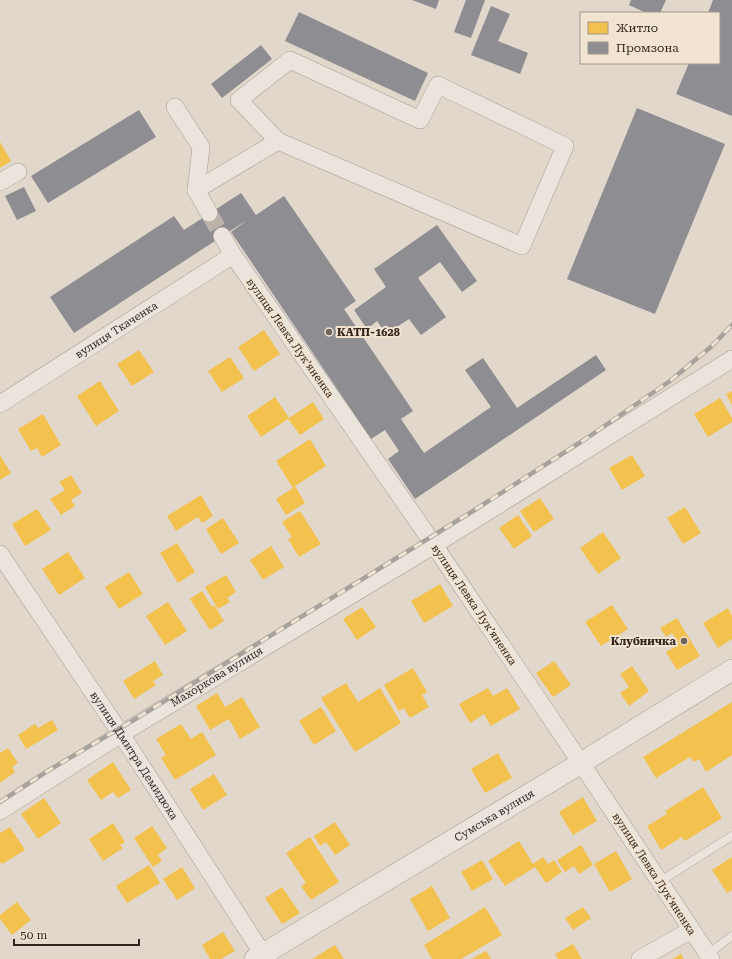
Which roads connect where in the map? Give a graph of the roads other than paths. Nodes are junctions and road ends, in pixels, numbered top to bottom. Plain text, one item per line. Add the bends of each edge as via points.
1 (175, 107) dead end
2 (278, 141) junction
3 (18, 172) dead end
4 (0, 182) edge
5 (196, 190) junction
6 (209, 213) tunnel mouth
7 (222, 236) tunnel mouth
8 (232, 255) junction
9 (732, 359) edge
10 (0, 404) edge
11 (434, 545) junction
12 (0, 554) edge
13 (732, 670) edge
14 (121, 734) junction
15 (581, 763) junction
16 (0, 811) edge
17 (732, 836) edge
18 (659, 882) junction
19 (691, 930) junction
20 (732, 936) edge
21 (261, 957) edge
22 (709, 957) edge
23 (640, 959) edge

1 - 5 street via 201,147
2 - 2 street via 522,246 565,146 438,85 420,120 290,60 239,100
2 - 5 street
3 - 4 street
5 - 6 street
7 - 8 street, вулиця Левка Лукʼяненка
8 - 10 street, вулиця Ткаченка
8 - 11 street, вулиця Левка Лукʼяненка
9 - 11 street, Махоркова вулиця
11 - 14 street, Махоркова вулиця
11 - 15 street, вулиця Левка Лукʼяненка
12 - 14 street, вулиця Дмитра Демидюка
13 - 15 street, Сумська вулиця
14 - 16 street, Махоркова вулиця
14 - 21 street, вулиця Дмитра Демидюка
15 - 18 street, вулиця Левка Лукʼяненка
15 - 21 street, Сумська вулиця
17 - 18 lane
18 - 19 street, вулиця Левка Лукʼяненка
19 - 22 street, вулиця Левка Лукʼяненка
19 - 23 street
20 - 22 lane

